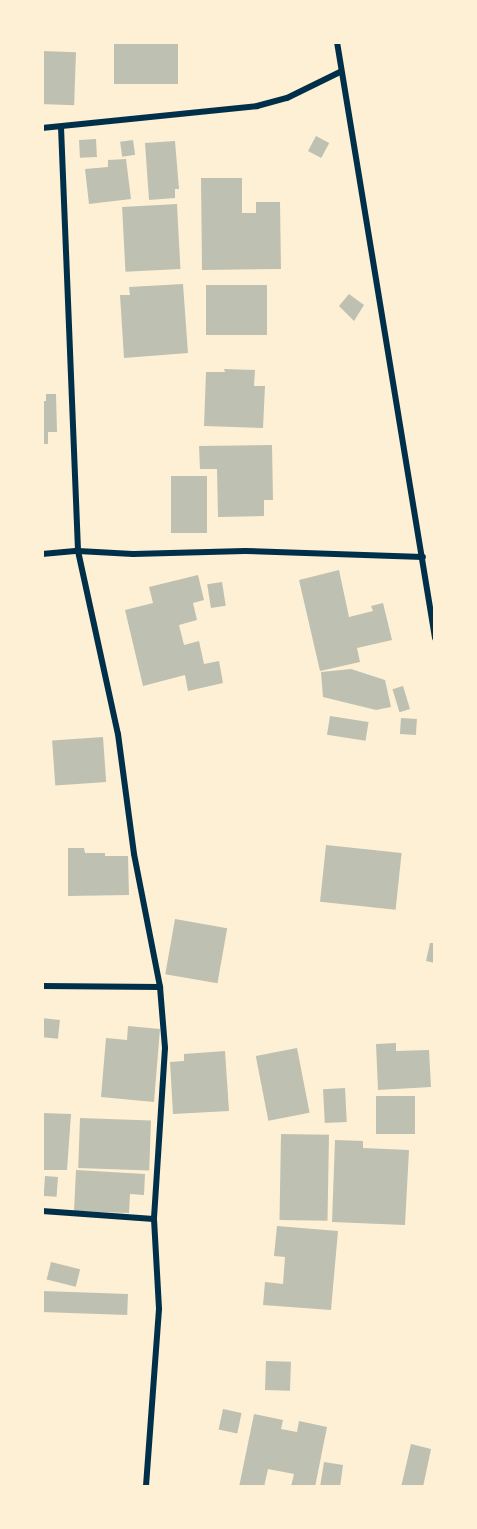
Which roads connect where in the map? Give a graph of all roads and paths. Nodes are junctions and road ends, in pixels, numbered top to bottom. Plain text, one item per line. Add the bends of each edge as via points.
1 (337, 42) edge
2 (340, 72) junction
3 (61, 127) junction
4 (42, 128) edge
5 (78, 551) junction
6 (42, 554) edge
7 (423, 557) junction
8 (435, 638) edge
9 (42, 986) edge
10 (160, 987) junction
11 (42, 1211) edge
12 (154, 1219) junction
13 (146, 1487) edge

1 - 2 street
2 - 3 street via 287,98 257,106
2 - 7 street
3 - 4 street
3 - 5 street
5 - 6 street
5 - 7 street
5 - 10 street via 118,734 134,854
7 - 8 street
9 - 10 street
10 - 12 street via 165,1048
11 - 12 street
12 - 13 street via 159,1309

